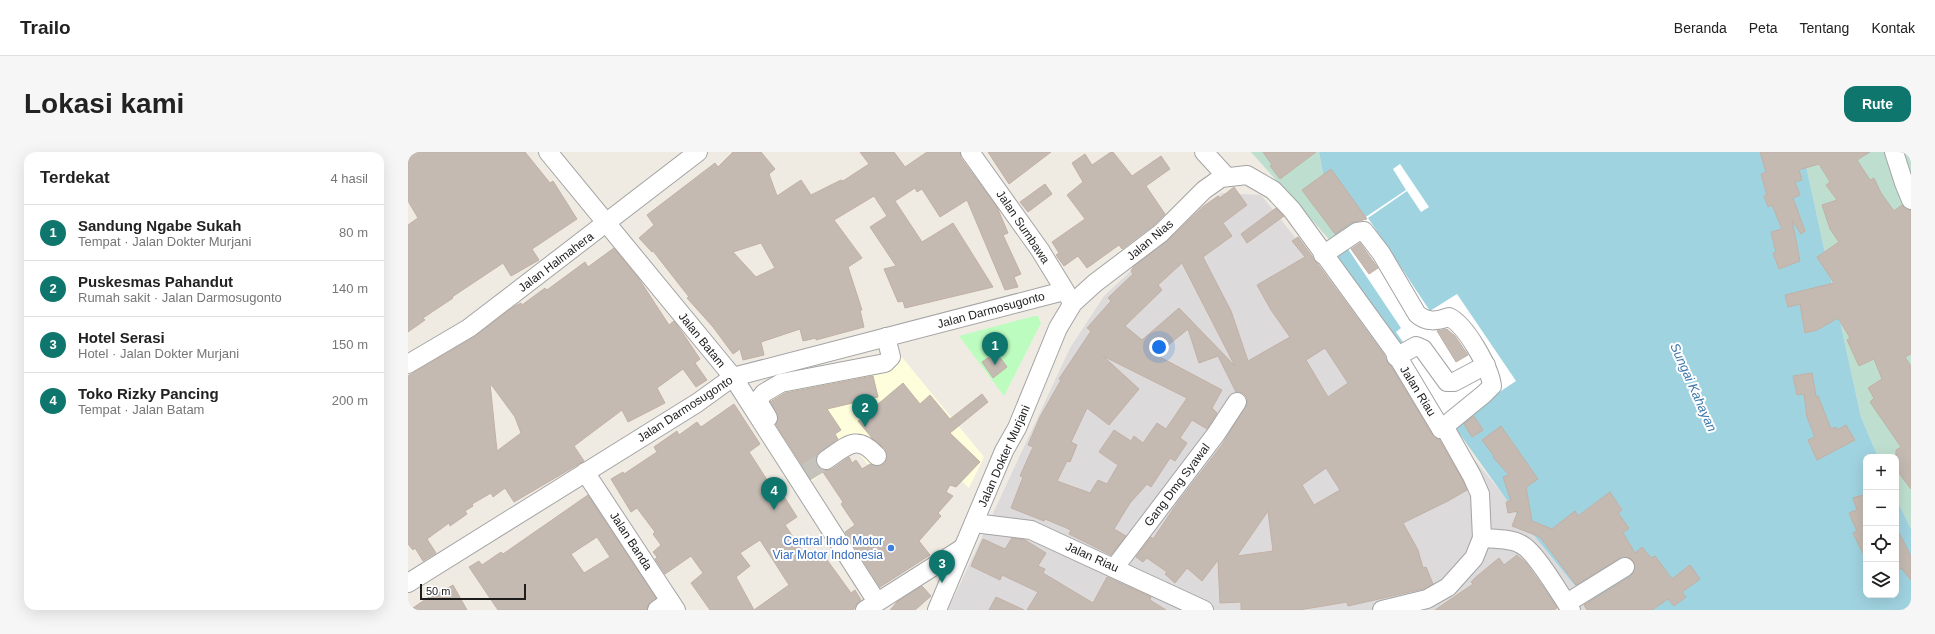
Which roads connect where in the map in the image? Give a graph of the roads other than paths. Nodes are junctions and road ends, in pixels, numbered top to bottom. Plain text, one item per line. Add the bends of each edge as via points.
1 (548, 152) edge
2 (698, 152) edge
3 (970, 152) edge
4 (1204, 152) edge
5 (1894, 152) edge
6 (1226, 176) junction
7 (1911, 200) edge
8 (607, 223) junction
9 (1323, 255) junction
10 (1069, 297) junction
11 (886, 337) junction
12 (1396, 357) junction
13 (408, 364) edge
14 (1486, 365) junction
15 (733, 377) junction
16 (1237, 402) dead end
17 (1441, 429) junction
18 (877, 456) dead end
19 (826, 460) tunnel mouth
20 (585, 472) junction
21 (802, 475) junction
22 (974, 523) junction
23 (1482, 538) junction
24 (961, 549) junction
25 (1115, 567) junction
26 (1625, 567) dead end
27 (409, 581) edge
28 (871, 606) edge
29 (668, 607) edge
30 (1569, 607) edge
31 (1400, 608) edge
32 (937, 610) edge
33 (1204, 610) edge
34 (1382, 610) edge

1 - 8 street, Jalan Batam
2 - 8 street, Jalan Halmahera
3 - 10 street, Jalan Sumbawa via 1040,250
4 - 6 street
5 - 7 street
6 - 9 street, Jalan Riau via 1246,175 1273,190 1292,210
6 - 10 street, Jalan Nias via 1204,190 1161,232 1096,283
8 - 13 street, Jalan Halmahera via 468,328
8 - 15 street, Jalan Batam
9 - 12 street, Jalan Riau
9 - 14 street via 1357,232 1364,231 1381,253 1417,314 1423,320 1435,321 1449,317 1456,320
10 - 11 street, Jalan Darmosugonto
10 - 22 street, Jalan Dokter Murjani via 1017,428 1004,451
11 - 15 street, Jalan Darmosugonto
11 - 21 street via 891,357 885,363 780,383 760,398 759,403
12 - 14 street via 1416,346 1423,349 1447,382 1454,382
12 - 17 street, Jalan Riau
14 - 17 street via 1492,386
15 - 20 street, Jalan Darmosugonto via 697,403
15 - 21 street, Jalan Batam
16 - 25 street, Gang Dmg Syawal via 1216,434
17 - 23 street, Jalan Riau via 1445,428 1480,494
18 - 19 street via 870,448 856,442
20 - 27 street, Jalan Darmosugonto
20 - 29 street, Jalan Banda
21 - 28 street, Jalan Batam
22 - 24 street, Jalan Dokter Murjani
22 - 25 street, Jalan Riau via 1031,530
23 - 30 street via 1523,545 1546,572
23 - 31 street, Jalan Riau via 1474,558 1448,587 1427,599
24 - 28 street
24 - 32 street, Jalan Dokter Murjani
25 - 33 street, Jalan Riau
26 - 30 street
31 - 34 street, Jalan Riau

